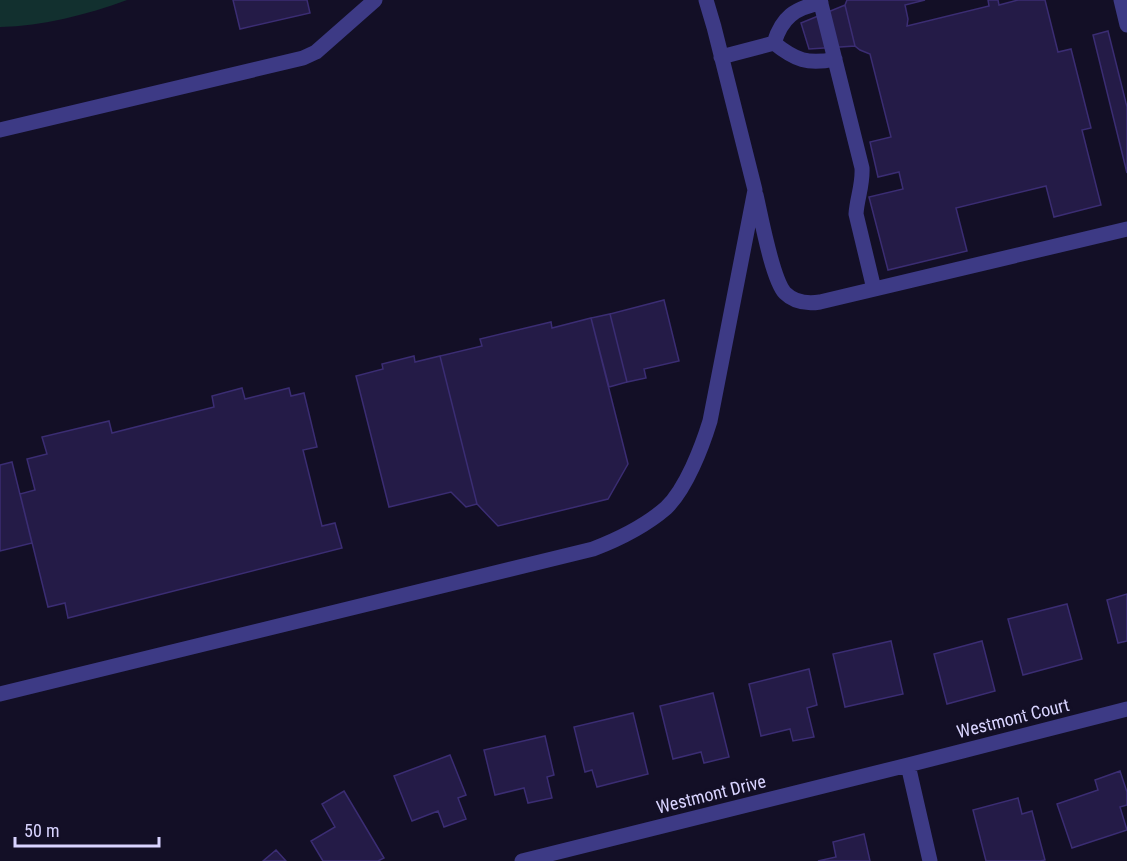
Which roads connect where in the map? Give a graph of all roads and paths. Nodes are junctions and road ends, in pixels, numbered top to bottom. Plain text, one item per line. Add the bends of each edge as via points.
1 (375, 0) edge
2 (706, 0) edge
3 (1121, 0) edge
4 (820, 1) edge
5 (1127, 25) edge
6 (774, 43) junction
7 (721, 57) junction
8 (835, 60) junction
9 (0, 130) edge
10 (755, 190) junction
11 (1127, 229) edge
12 (874, 289) junction
13 (0, 694) edge
14 (1127, 709) edge
15 (908, 765) junction
16 (522, 861) edge
17 (930, 861) edge

1 - 9 street via 316,52 303,58
2 - 7 street
3 - 5 street
4 - 6 street via 789,15
4 - 8 street
6 - 7 street
6 - 8 street via 797,59
7 - 10 street
8 - 12 street via 862,168 856,214
10 - 12 street via 774,269 785,293 808,304
10 - 13 street via 704,441 682,485 667,506 645,524 593,549
11 - 12 street
14 - 15 street, Westmont Court
15 - 16 street, Westmont Drive
15 - 17 street

